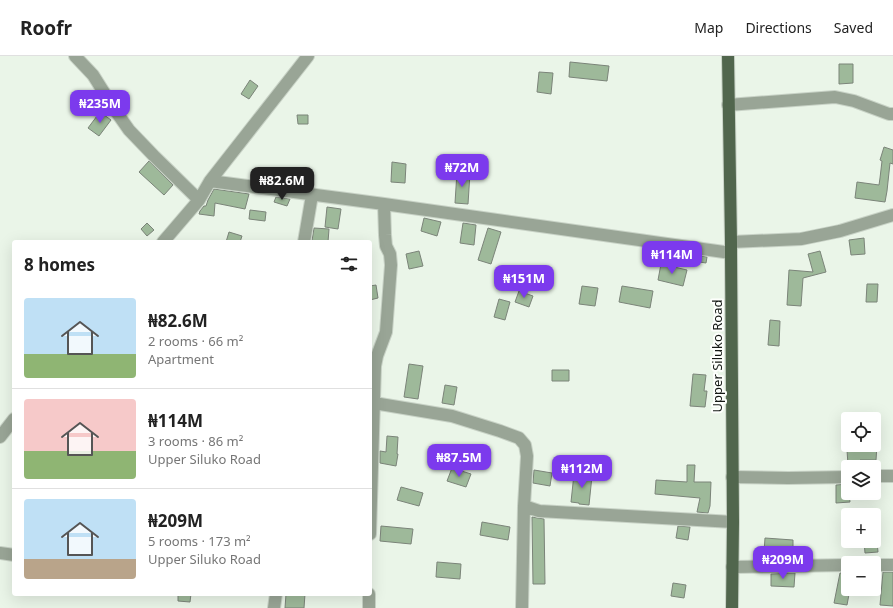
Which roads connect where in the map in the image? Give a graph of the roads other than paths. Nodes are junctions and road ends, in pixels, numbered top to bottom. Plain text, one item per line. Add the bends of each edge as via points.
1 (75, 56) edge
2 (308, 56) edge
3 (728, 56) edge
4 (728, 105) junction
5 (893, 114) edge
6 (210, 181) junction
7 (312, 194) junction
8 (199, 200) junction
9 (384, 204) junction
10 (893, 215) edge
11 (165, 240) edge
12 (304, 240) edge
13 (731, 247) junction
14 (374, 403) junction
15 (12, 422) edge
16 (0, 437) edge
17 (372, 468) edge
18 (881, 476) edge
19 (893, 476) edge
20 (732, 477) junction
21 (841, 477) edge
22 (524, 506) junction
23 (733, 522) junction
24 (0, 553) edge
25 (12, 555) edge
26 (841, 565) edge
27 (881, 565) edge
28 (893, 565) edge
29 (732, 567) junction
30 (276, 596) edge
31 (369, 596) edge
32 (274, 608) edge
33 (370, 608) edge
34 (522, 608) edge
35 (732, 608) edge

1 - 8 street via 93,75 129,130
2 - 6 street
3 - 4 main road, Upper Siluko Road
4 - 5 street via 835,97
4 - 13 main road, Upper Siluko Road
6 - 7 street
6 - 8 street
7 - 9 street
7 - 12 street
8 - 11 street
9 - 13 street
9 - 14 street via 386,246 391,265 386,332 375,366
10 - 13 street via 840,232
13 - 20 main road, Upper Siluko Road
14 - 17 street
14 - 22 street via 452,416 519,438 525,445 527,456
15 - 16 street
18 - 19 street
20 - 21 street
20 - 23 main road, Upper Siluko Road
22 - 23 street via 539,511
22 - 34 street
23 - 29 main road, Upper Siluko Road
24 - 25 street
26 - 29 street
27 - 28 street
29 - 35 main road, Upper Siluko Road
30 - 32 street
31 - 33 street

